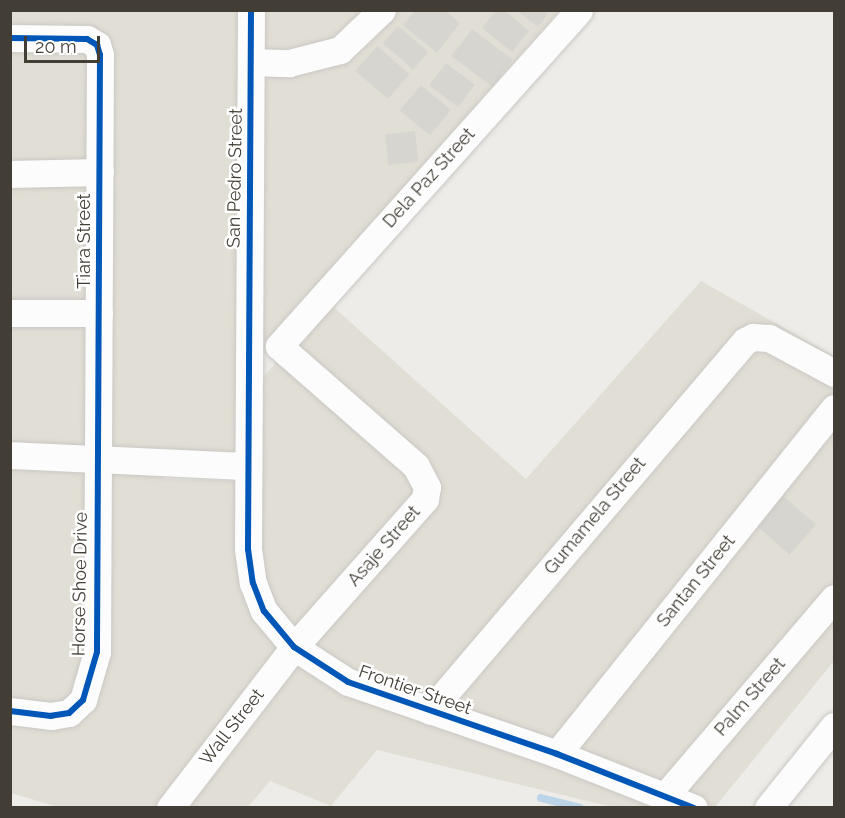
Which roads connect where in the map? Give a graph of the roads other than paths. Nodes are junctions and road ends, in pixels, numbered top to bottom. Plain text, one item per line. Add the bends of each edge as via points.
1 (252, 10) edge
2 (382, 10) edge
3 (579, 10) edge
4 (10, 38) edge
5 (251, 62) junction
6 (100, 172) junction
7 (10, 174) edge
8 (10, 313) edge
9 (99, 313) junction
10 (248, 345) junction
11 (279, 346) junction
12 (834, 374) edge
13 (834, 408) edge
14 (10, 456) edge
15 (96, 459) junction
16 (247, 466) junction
17 (834, 598) edge
18 (294, 647) junction
19 (10, 711) edge
20 (430, 711) junction
21 (834, 726) edge
22 (557, 754) junction
23 (665, 796) junction
24 (170, 807) edge
25 (694, 807) edge
26 (768, 807) edge

1 - 5 street, San Pedro Street
2 - 5 street via 340,50 289,63
3 - 11 street, Dela Paz Street
4 - 6 street, Tiara Street via 76,38 97,45
5 - 10 street, San Pedro Street
6 - 7 street
6 - 9 street, Tiara Street
8 - 9 street
9 - 15 street, Tiara Street
10 - 11 street
10 - 16 street, Frontier Street
11 - 18 street, Asaje Street via 416,466 427,487 418,510
12 - 20 street, Gumamela Street via 769,338 753,337 739,346
13 - 22 street, Santan Street
14 - 15 street
15 - 16 street
15 - 19 street, Horse Shoe Drive via 97,652 91,680 83,700 69,713 51,716
16 - 18 street, Frontier Street via 248,549 253,583 264,611
17 - 23 street, Palm Street
18 - 20 street, Frontier Street via 348,682
18 - 24 street, Wall Street
20 - 22 street, Frontier Street
21 - 26 street
22 - 23 street, Frontier Street
23 - 25 street, Frontier Street

